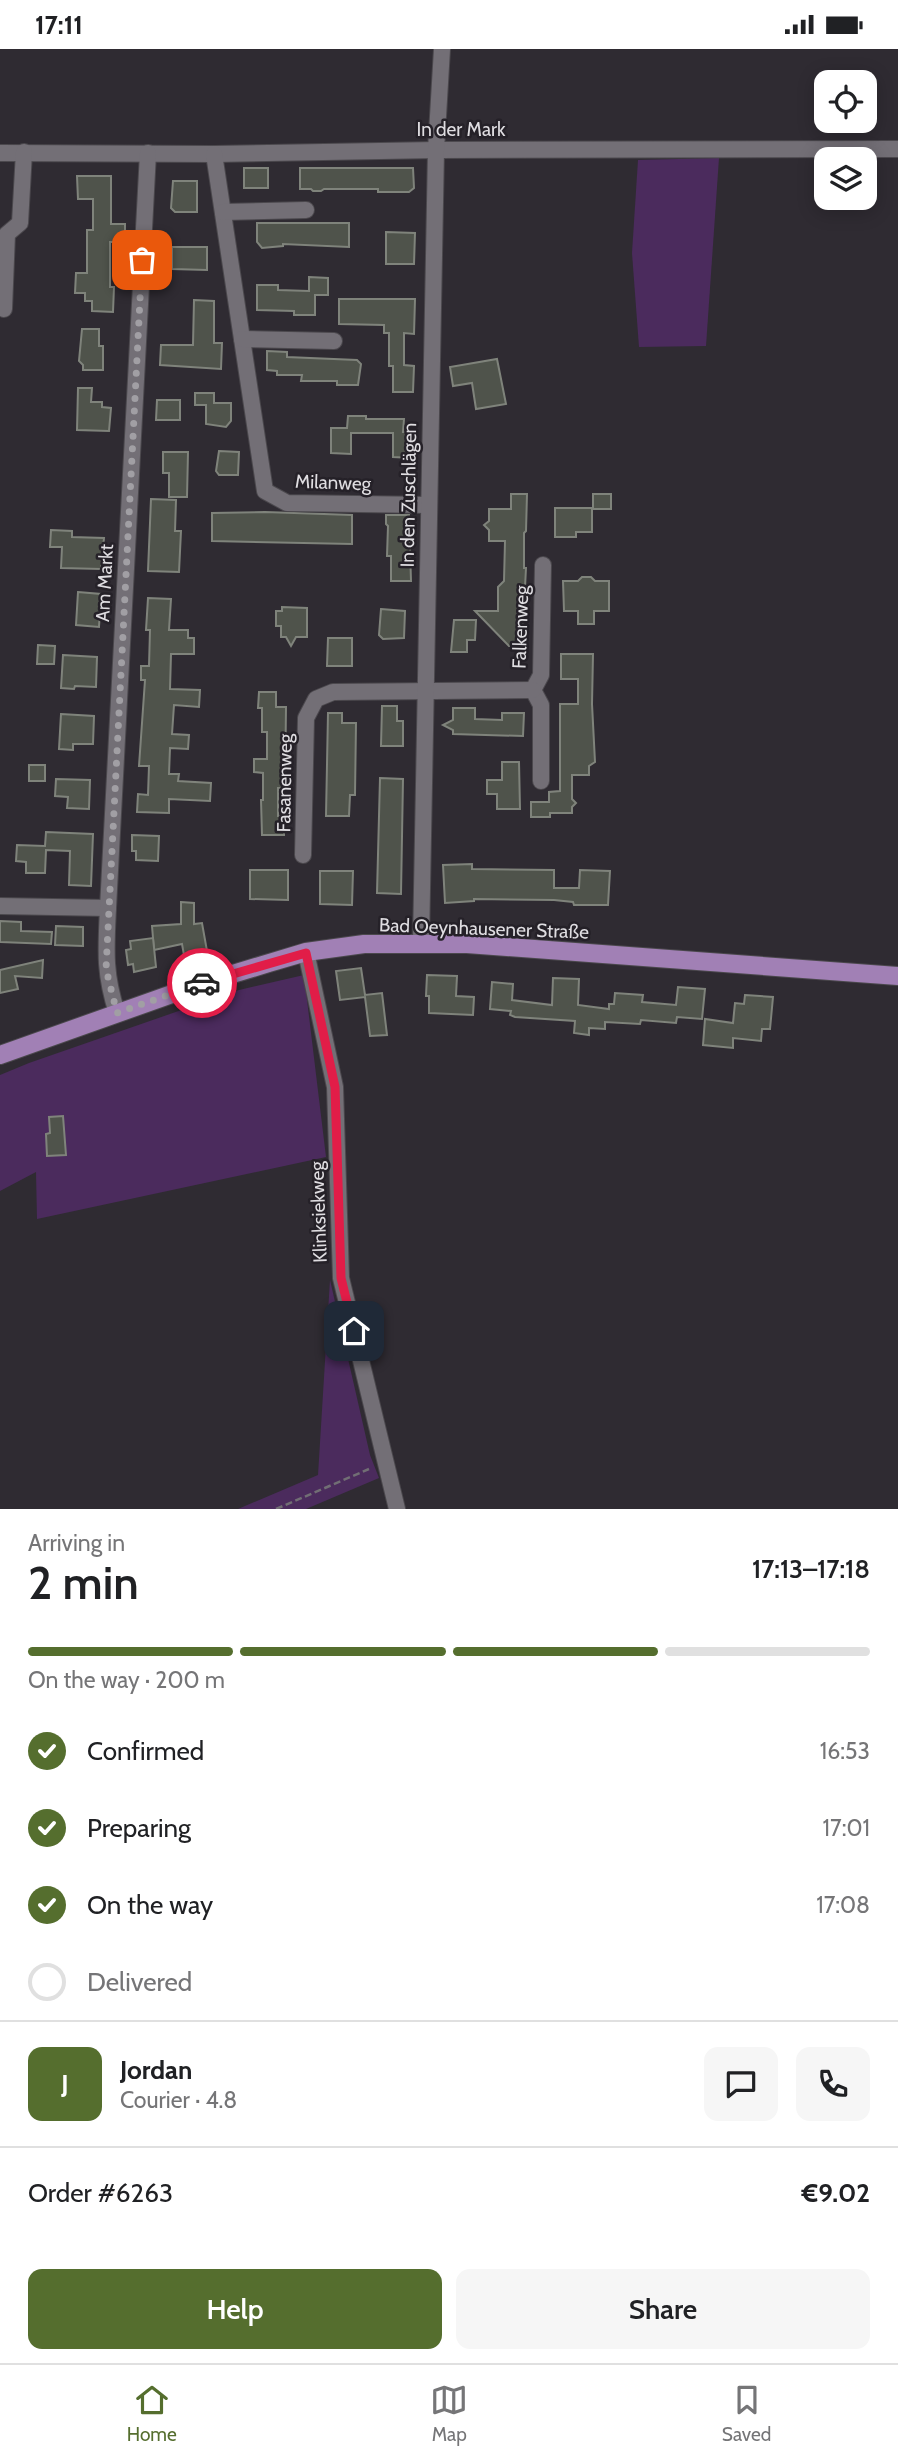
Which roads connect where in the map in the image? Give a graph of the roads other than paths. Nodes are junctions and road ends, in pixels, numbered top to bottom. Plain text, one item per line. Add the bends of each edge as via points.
1 (442, 49) edge
2 (898, 149) edge
3 (436, 150) junction
4 (24, 152) junction
5 (0, 153) edge
6 (148, 153) junction
7 (215, 154) junction
8 (306, 210) dead end
9 (223, 212) junction
10 (4, 309) dead end
11 (242, 339) junction
12 (334, 341) dead end
13 (429, 505) junction
14 (543, 565) dead end
15 (533, 690) junction
16 (425, 692) junction
17 (541, 781) dead end
18 (303, 855) dead end
19 (0, 906) edge
20 (108, 908) junction
21 (421, 942) junction
22 (306, 953) junction
23 (898, 975) edge
24 (117, 1013) junction
25 (0, 1055) edge
26 (397, 1509) edge

1 - 3 street, In den Zuschlägen
2 - 3 street, In der Mark
3 - 7 street, In der Mark
3 - 13 street, In den Zuschlägen
4 - 5 street, In der Mark
4 - 6 street, In der Mark
4 - 10 street via 20,223 7,234
6 - 7 street, In der Mark
6 - 20 street, Am Markt
7 - 9 street, Milanweg
8 - 9 street
9 - 11 street, Milanweg
11 - 12 street
11 - 13 street, Milanweg via 265,491 287,503
13 - 16 street, In den Zuschlägen
14 - 15 street, Falkenweg via 541,675
15 - 16 street, Falkenweg
15 - 17 street, Falkenweg via 541,705
16 - 18 street, Fasanenweg via 333,692 316,699 306,718
16 - 21 street, In den Zuschlägen
19 - 20 street
20 - 24 street, Am Markt via 106,969
21 - 22 main road, Bad Oeynhausener Straße
21 - 23 main road, Bad Oeynhausener Straße
22 - 24 main road, Bad Oeynhausener Straße
22 - 26 street, Klinksiekweg via 335,1087 341,1278
24 - 25 main road, Bad Oeynhausener Straße

